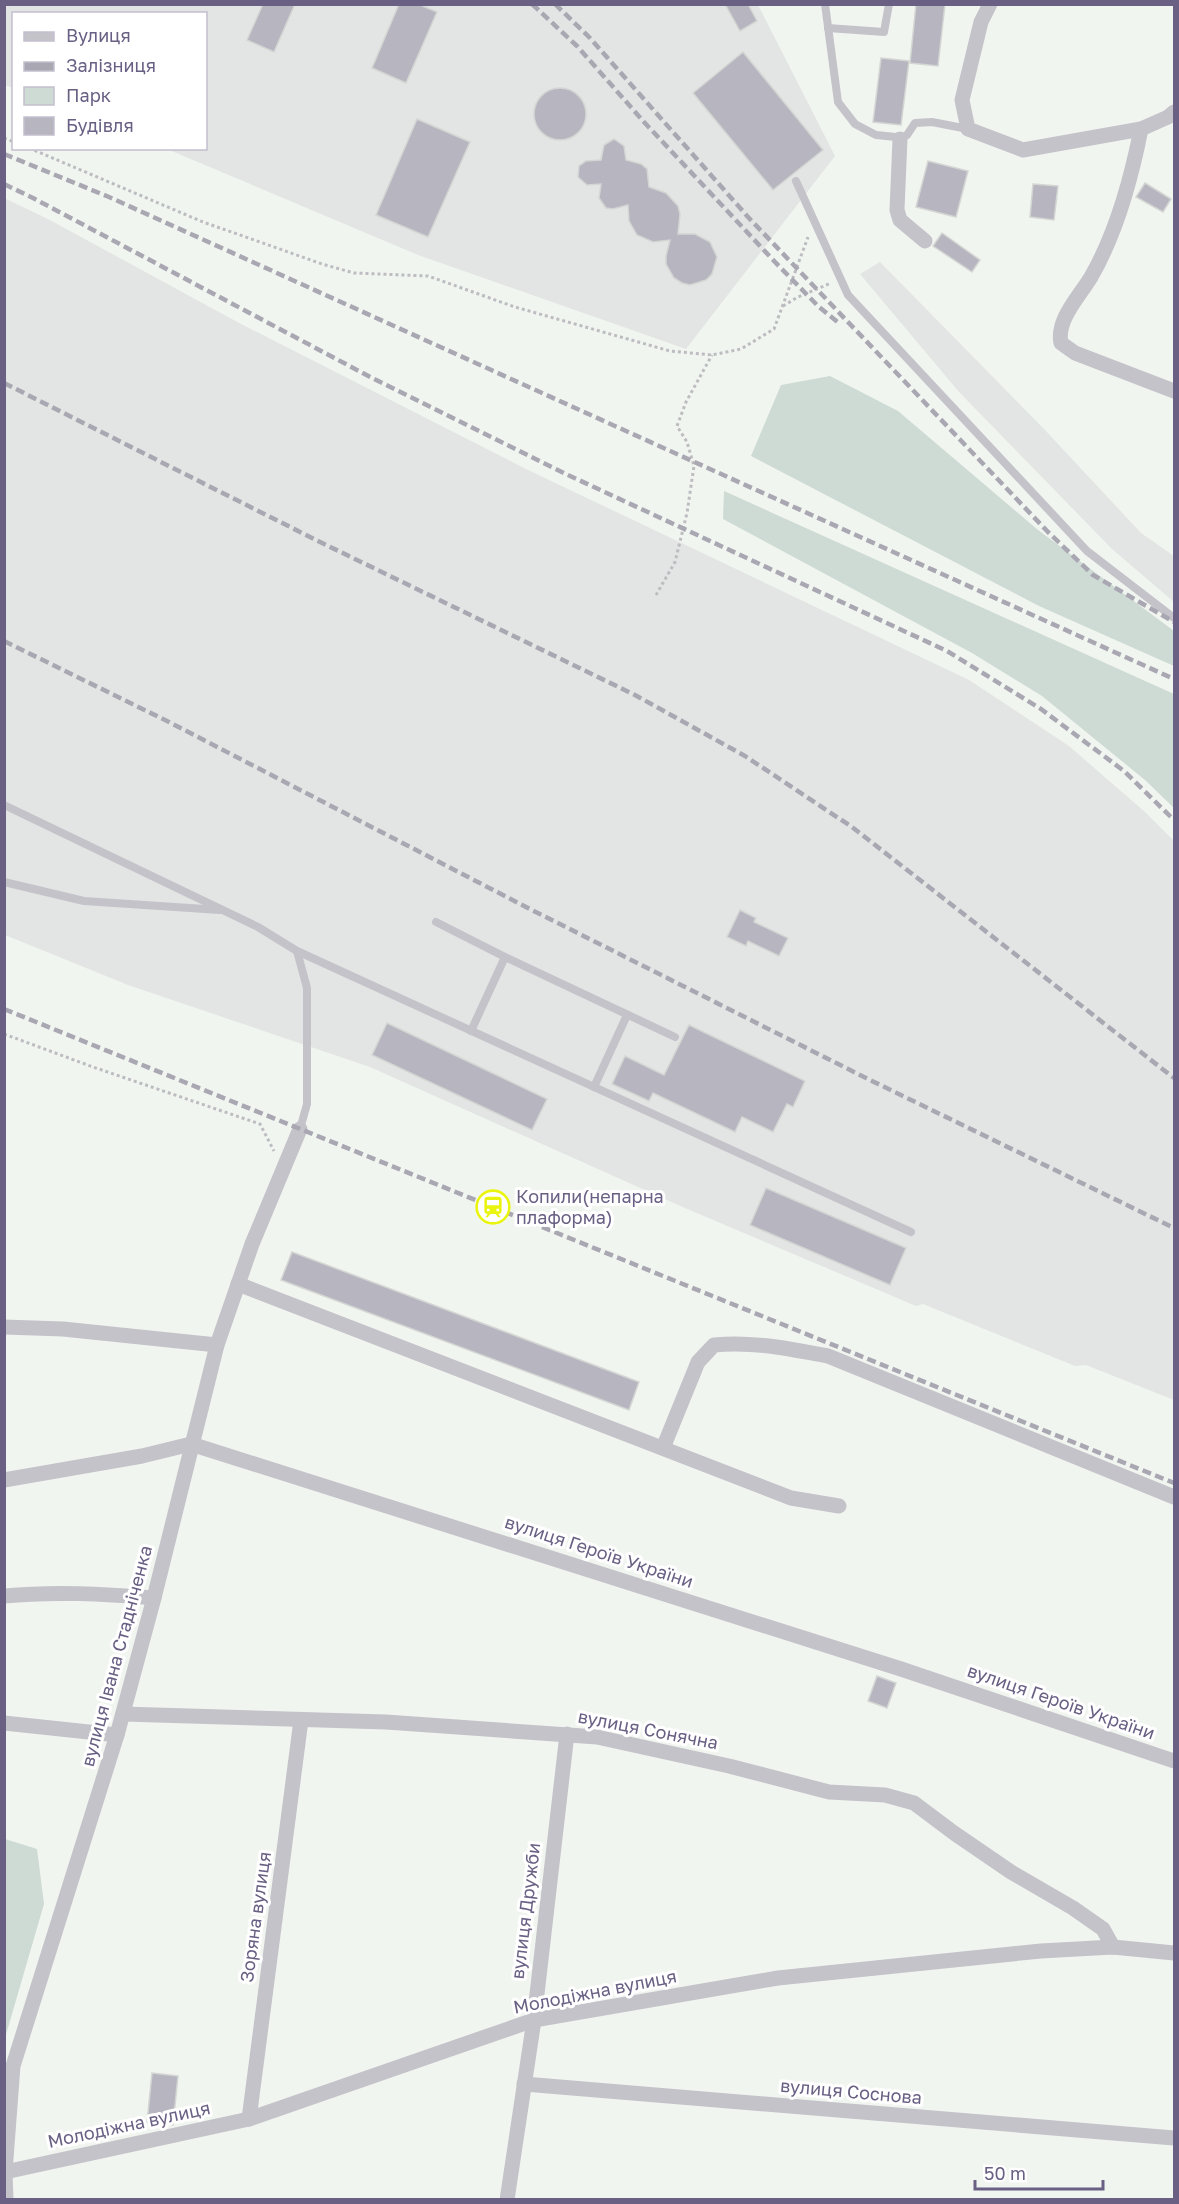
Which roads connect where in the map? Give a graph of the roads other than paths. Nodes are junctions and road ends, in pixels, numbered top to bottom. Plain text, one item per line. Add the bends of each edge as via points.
1 (825, 4) edge
2 (889, 4) edge
3 (990, 4) edge
4 (828, 28) junction
5 (1174, 112) edge
6 (968, 129) junction
7 (1141, 129) junction
8 (900, 139) junction
9 (796, 181) dead end
10 (925, 241) dead end
11 (1174, 391) edge
12 (1174, 618) edge
13 (4, 805) edge
14 (4, 882) edge
15 (223, 911) junction
16 (436, 922) dead end
17 (297, 951) junction
18 (505, 957) junction
19 (627, 1015) junction
20 (471, 1030) junction
21 (675, 1037) dead end
22 (594, 1087) junction
23 (300, 1129) joint
24 (911, 1232) dead end
25 (238, 1284) junction
26 (4, 1327) edge
27 (217, 1345) junction
28 (191, 1444) junction
29 (663, 1448) junction
30 (4, 1480) edge
31 (1174, 1497) edge
32 (839, 1506) dead end
33 (4, 1596) edge
34 (154, 1598) junction
35 (123, 1714) junction
36 (302, 1720) junction
37 (4, 1723) edge
38 (567, 1734) junction
39 (117, 1735) junction
40 (1174, 1761) edge
41 (1113, 1947) junction
42 (1174, 1953) edge
43 (534, 2020) junction
44 (524, 2084) junction
45 (249, 2119) junction
46 (1174, 2138) edge
47 (5, 2172) edge
48 (6, 2199) edge
49 (507, 2199) edge

1 - 4 lane
2 - 4 lane via 884,32
3 - 6 street via 981,22 962,100
4 - 8 lane via 838,102 855,124 876,135
5 - 7 street
6 - 7 street via 1023,150
6 - 8 lane via 933,122 915,123
7 - 11 street via 1133,170 1102,256 1059,333 1061,343 1075,353
8 - 10 street via 897,210 900,220
9 - 12 lane via 848,295 1087,551
13 - 15 lane
14 - 15 lane via 84,901
15 - 17 lane
16 - 18 lane
17 - 20 lane
17 - 23 lane via 307,988 307,1104
18 - 19 lane
18 - 20 lane
19 - 21 lane
19 - 22 lane
20 - 22 lane
22 - 24 lane
23 - 25 street, вулиця Івана Стадніченка
25 - 27 street, вулиця Івана Стадніченка
25 - 29 street
26 - 27 street
27 - 28 street, вулиця Івана Стадніченка
28 - 30 street
28 - 34 street, вулиця Івана Стадніченка
28 - 40 street, вулиця Героїв України via 665,1593
29 - 31 street via 698,1362 714,1345 774,1346 828,1356
29 - 32 street via 791,1498
33 - 34 street via 87,1593
34 - 35 street, вулиця Івана Стадніченка
35 - 36 street, вулиця Сонячна
35 - 39 street, вулиця Івана Стадніченка
36 - 38 street, вулиця Сонячна
36 - 45 street, Зоряна вулиця
37 - 39 street
38 - 41 street, вулиця Сонячна via 729,1766 829,1792 885,1795 914,1803 1011,1872 1103,1929
38 - 43 street, вулиця Дружби
39 - 47 street, вулиця Івана Стадніченка via 13,2066
41 - 42 street, Молодіжна вулиця
41 - 43 street, Молодіжна вулиця via 778,1978
43 - 44 street, вулиця Дружби
43 - 45 street, Молодіжна вулиця
44 - 46 street, вулиця Соснова
44 - 49 street, вулиця Дружби
45 - 47 street, Молодіжна вулиця
47 - 48 street, вулиця Івана Стадніченка

